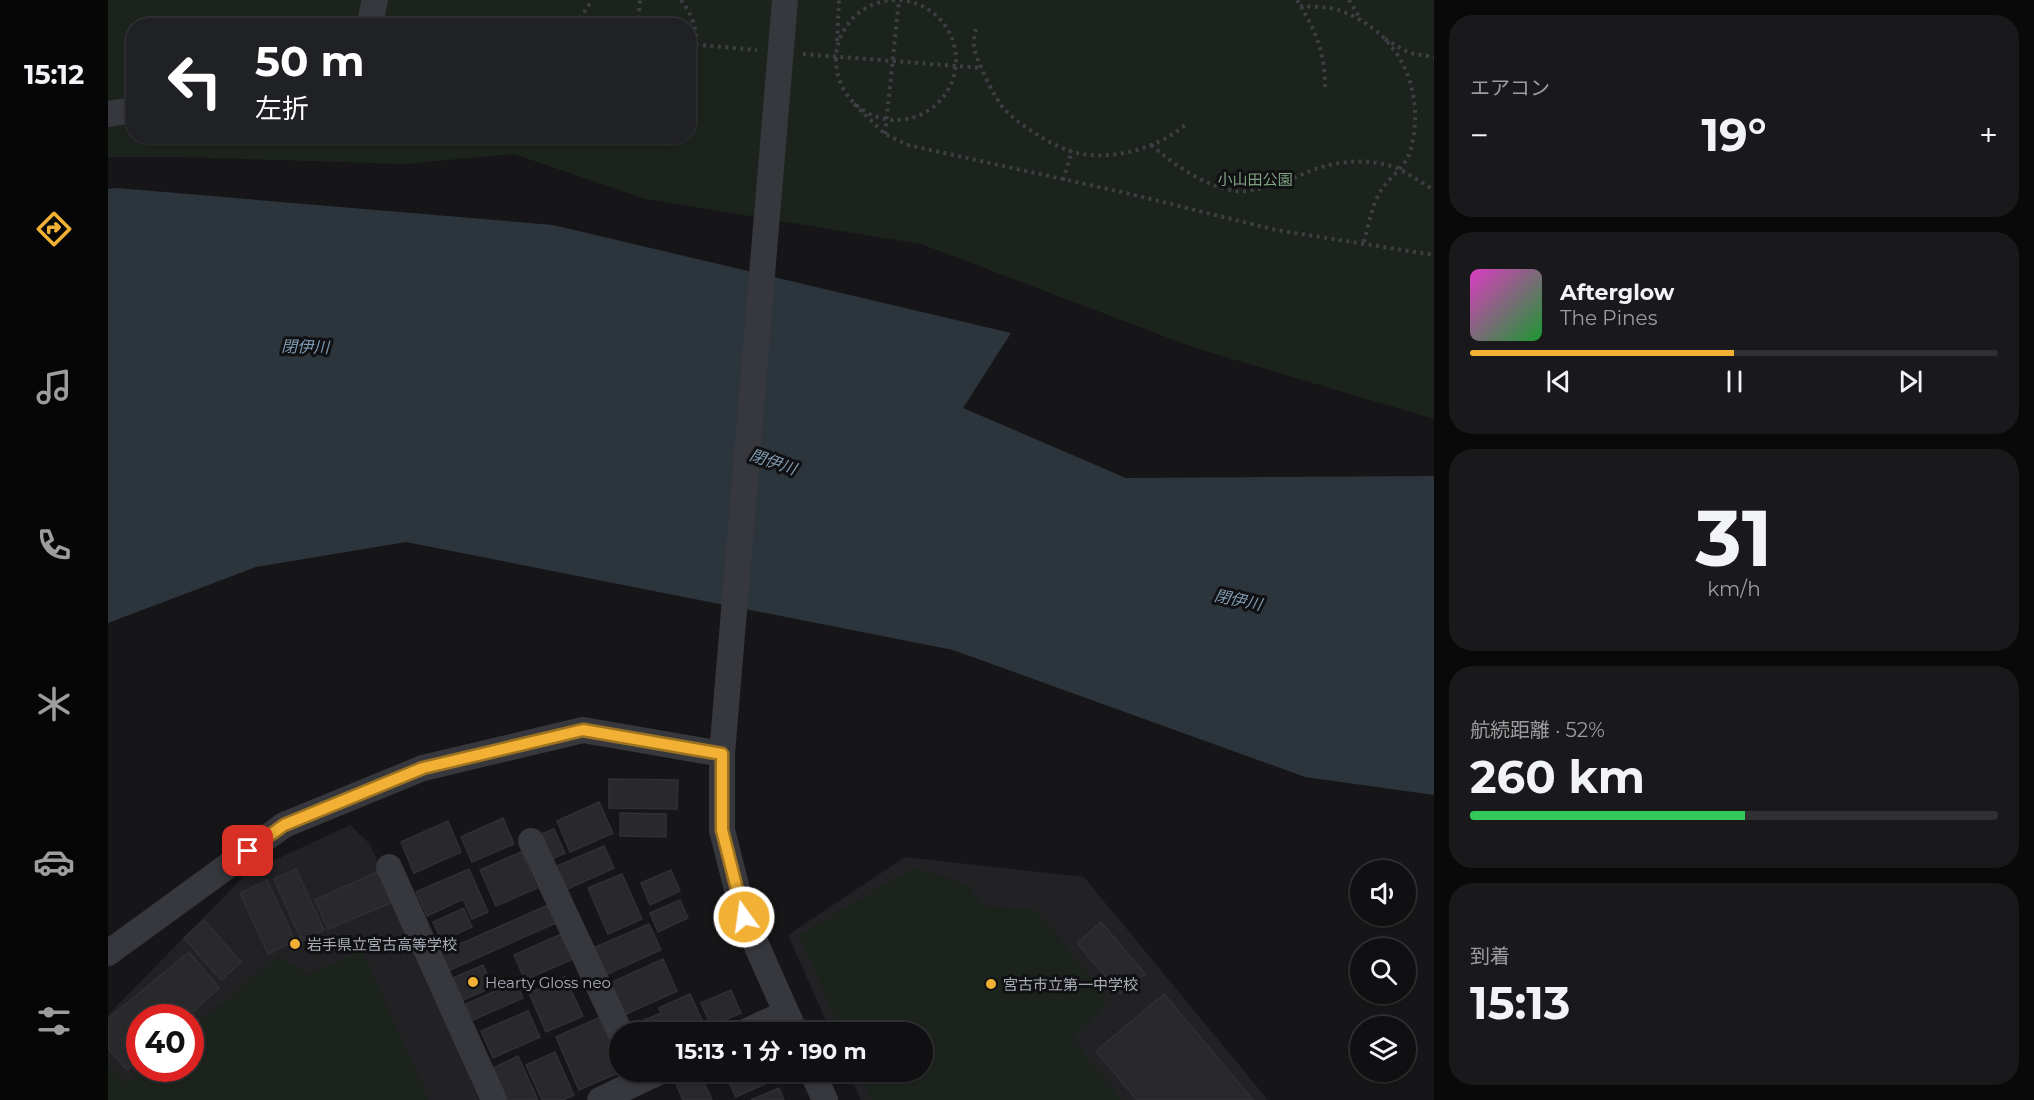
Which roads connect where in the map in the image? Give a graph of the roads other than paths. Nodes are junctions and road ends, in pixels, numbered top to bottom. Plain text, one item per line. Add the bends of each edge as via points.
1 (375, 0) edge
2 (785, 0) edge
3 (371, 18) edge
4 (126, 111) edge
5 (108, 114) edge
6 (722, 754) junction
7 (531, 841) dead end
8 (389, 867) dead end
9 (108, 953) edge
10 (615, 1022) edge
11 (790, 1022) edge
12 (645, 1082) edge
13 (817, 1082) edge
14 (494, 1100) edge
15 (600, 1100) edge
16 (825, 1100) edge

1 - 3 street
2 - 6 street, bridge
4 - 5 street
6 - 9 street via 583,730 423,768 284,825
6 - 11 street, bridge via 722,830 744,917
7 - 10 street
8 - 14 street
12 - 15 street
13 - 16 street

